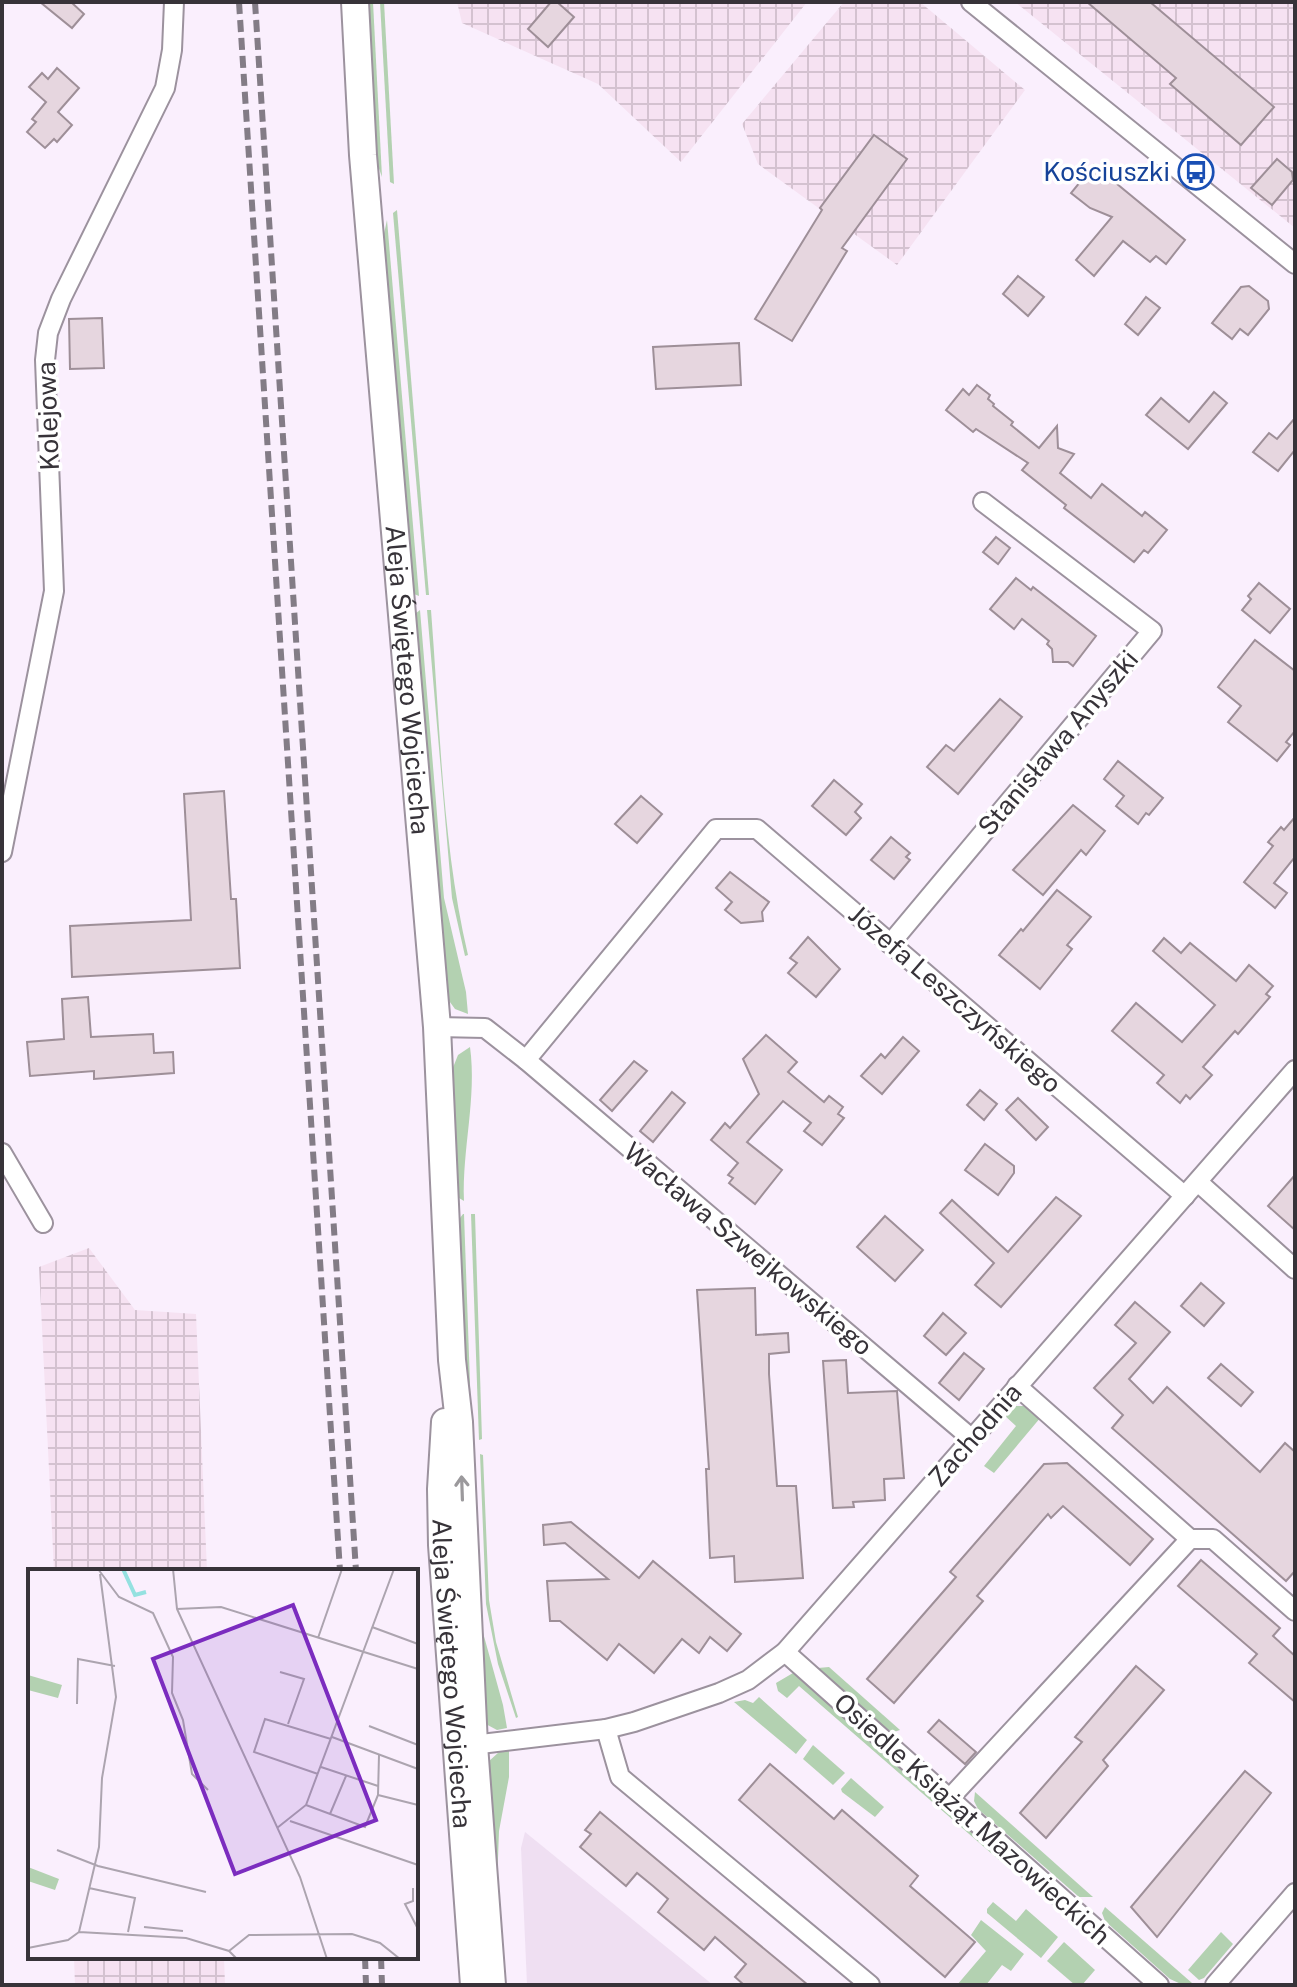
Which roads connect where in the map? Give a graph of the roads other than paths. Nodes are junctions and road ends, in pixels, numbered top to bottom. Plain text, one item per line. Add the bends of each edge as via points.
1 (174, 2) edge
2 (355, 2) edge
3 (971, 2) edge
4 (1295, 264) edge
5 (983, 502) dead end
6 (2, 852) edge
7 (890, 944) junction
8 (437, 1027) junction
9 (526, 1060) junction
10 (1295, 1070) edge
11 (2, 1153) edge
12 (1192, 1189) junction
13 (43, 1223) dead end
14 (1295, 1269) edge
15 (1017, 1386) junction
16 (971, 1438) junction
17 (1190, 1539) junction
18 (1295, 1611) edge
19 (785, 1652) junction
20 (606, 1729) junction
21 (465, 1746) junction
22 (949, 1799) junction
23 (1295, 1893) edge
24 (474, 1985) edge
25 (492, 1985) edge
26 (870, 1985) edge
27 (1159, 1985) edge
28 (1215, 1985) edge

1 - 6 street, Kolejowa via 165,88 48,333 54,591
2 - 8 street, Aleja Świętego Wojciecha via 363,155
3 - 4 street
5 - 7 street, Stanisława Anyszki via 1152,631
7 - 9 street, Józefa Leszczyńskiego via 757,829 716,829
7 - 12 street, Józefa Leszczyńskiego
8 - 9 street, Wacława Szwejkowskiego via 485,1028
8 - 21 street, Aleja Świętego Wojciecha via 452,1360 441,1489
9 - 16 street, Wacława Szwejkowskiego
10 - 12 street, Zachodnia
11 - 13 street
12 - 14 street, Józefa Leszczyńskiego
12 - 15 street, Zachodnia
15 - 16 street, Zachodnia
15 - 17 street
16 - 19 street, Zachodnia
17 - 18 street via 1213,1539
17 - 22 street
19 - 20 street, Zachodnia via 748,1680 719,1693
19 - 22 street, Osiedle Książąt Mazowieckich
20 - 21 street, Zachodnia
20 - 26 street via 620,1777
21 - 24 street, Aleja Świętego Wojciecha
21 - 25 street, Aleja Świętego Wojciecha
22 - 27 street, Osiedle Książąt Mazowieckich
23 - 28 street

